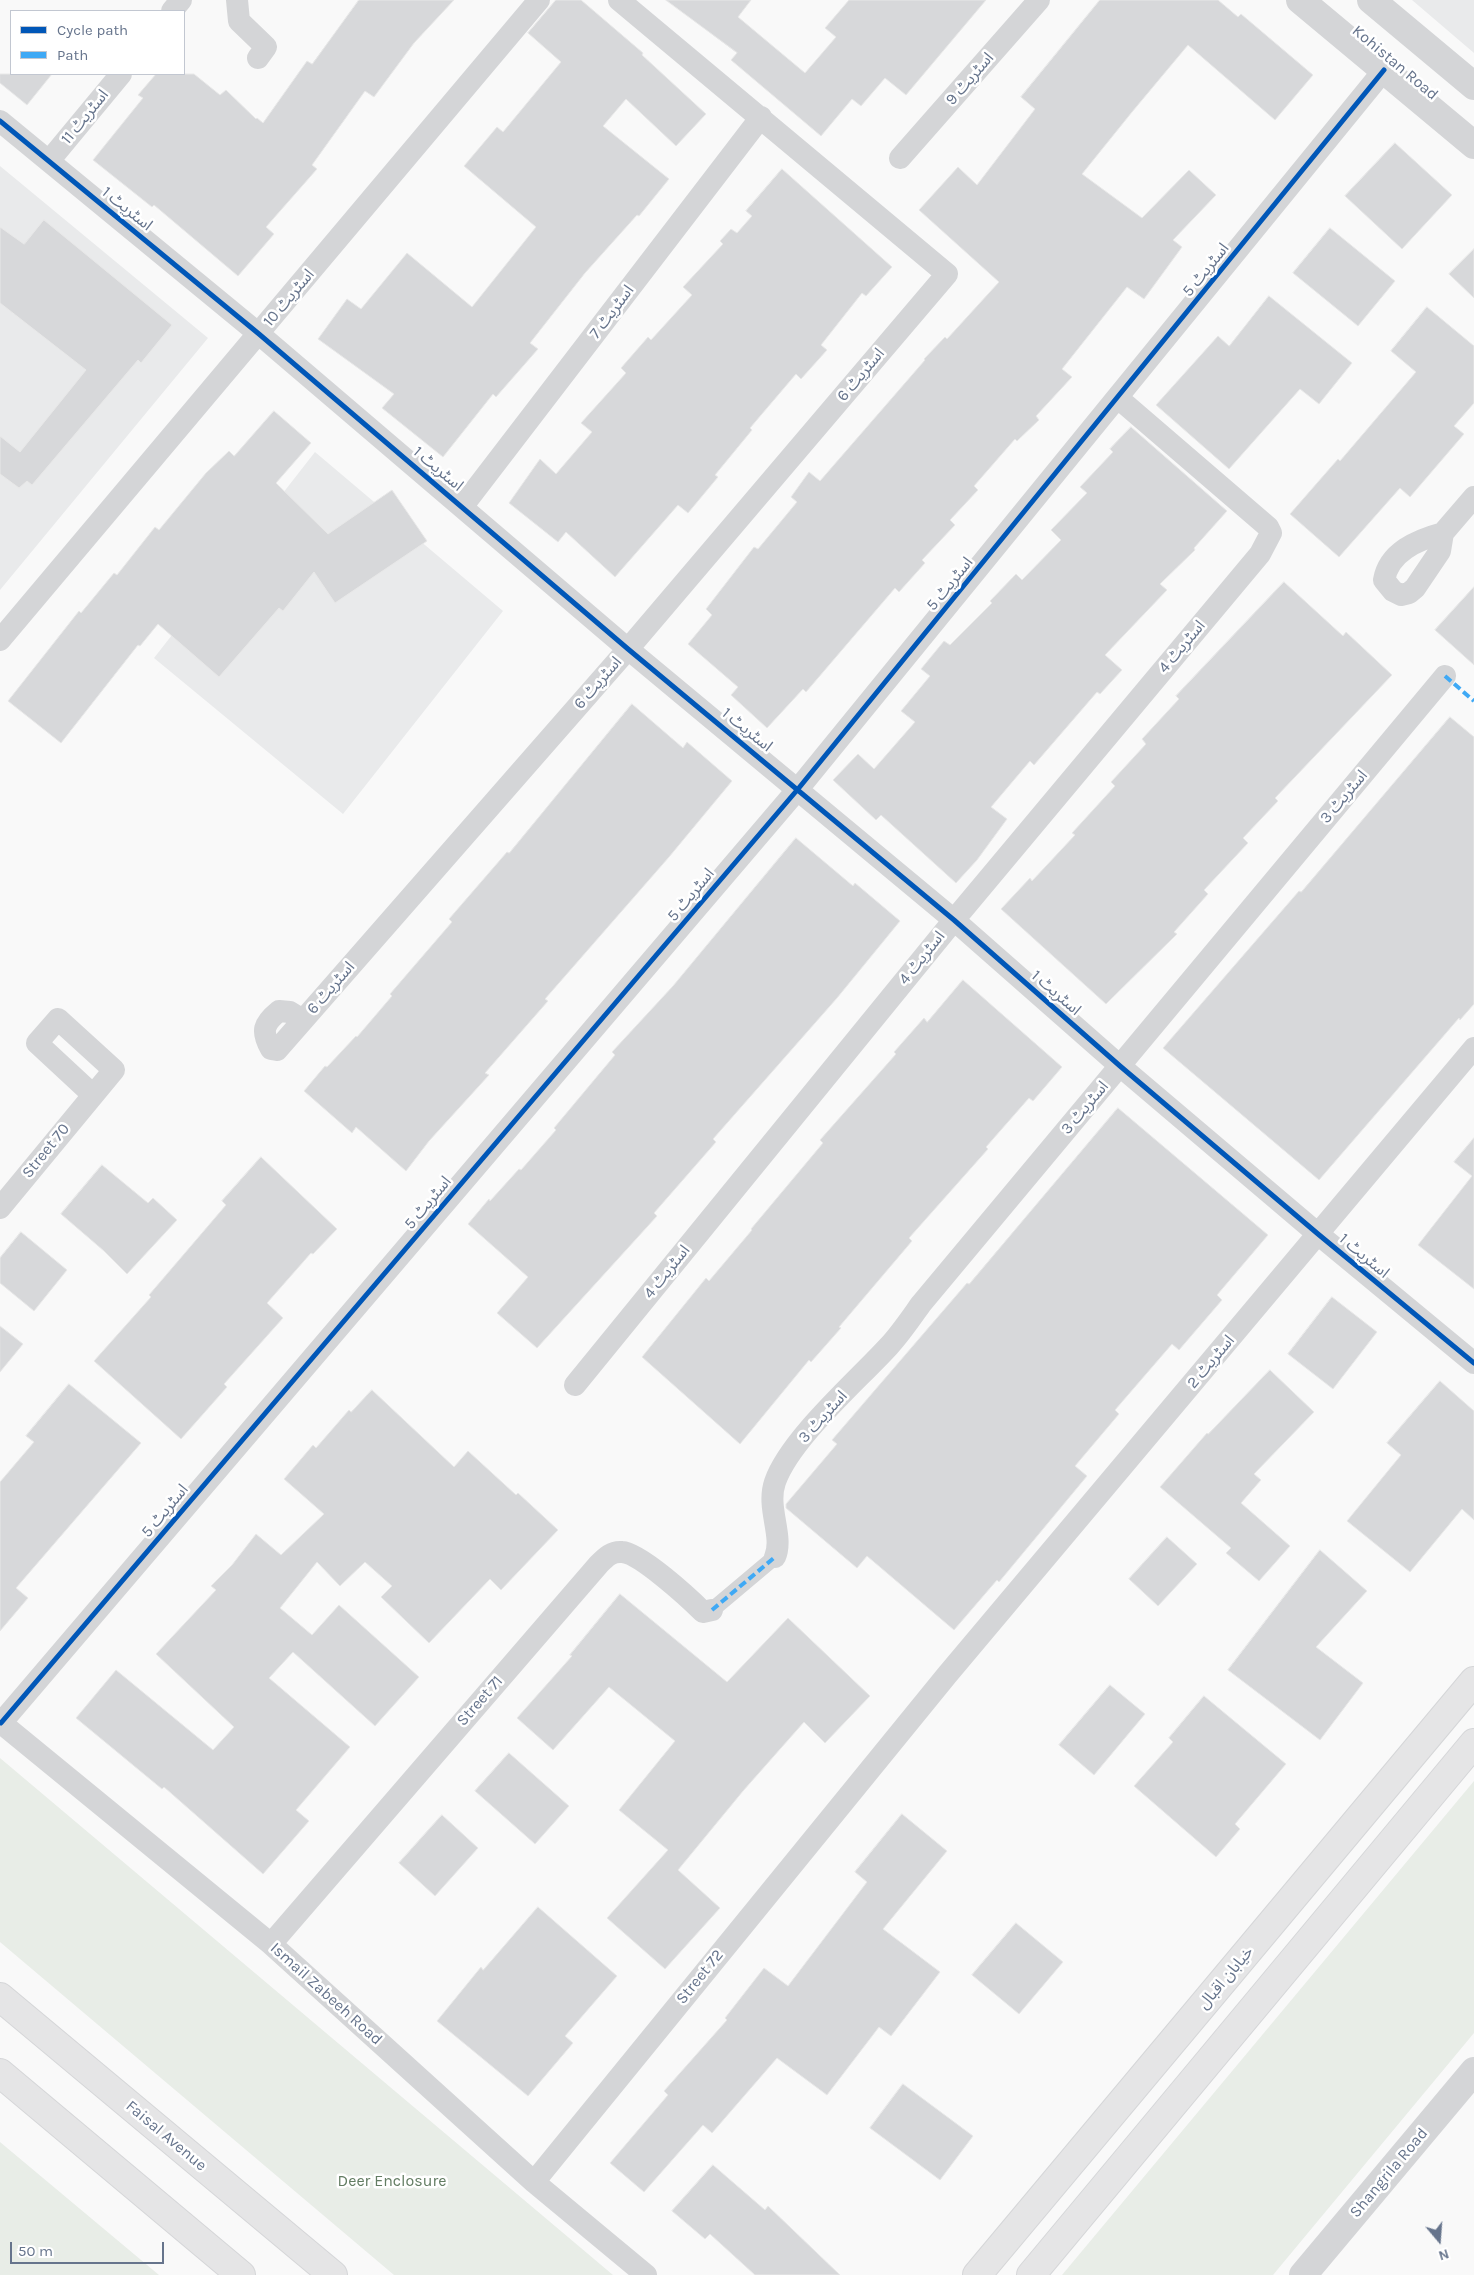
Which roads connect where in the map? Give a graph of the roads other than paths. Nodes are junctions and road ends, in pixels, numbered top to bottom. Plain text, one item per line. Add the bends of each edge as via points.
1 (181, 0) edge
2 (237, 0) edge
3 (539, 0) edge
4 (619, 0) edge
5 (1039, 0) edge
6 (1300, 0) edge
7 (1371, 0) edge
8 (173, 10) edge
9 (258, 58) dead end
10 (1384, 70) junction
11 (119, 75) edge
12 (1474, 86) edge
13 (761, 117) junction
14 (0, 121) edge
15 (1474, 145) edge
16 (900, 158) dead end
17 (49, 161) junction
18 (259, 334) junction
19 (1118, 398) junction
20 (1474, 497) edge
21 (462, 507) junction
22 (1443, 533) dead end
23 (0, 640) edge
24 (628, 649) junction
25 (1445, 676) dead end
26 (798, 789) junction
27 (954, 920) junction
28 (303, 1020) dead end
29 (1474, 1048) edge
30 (1120, 1066) junction
31 (93, 1095) dead end
32 (0, 1208) edge
33 (1318, 1234) junction
34 (1474, 1363) edge
35 (575, 1384) dead end
36 (775, 1557) joint
37 (712, 1610) joint
38 (1474, 1681) edge
39 (1, 1722) edge
40 (1474, 1743) edge
41 (866, 1772) joint
42 (271, 1944) junction
43 (0, 1997) edge
44 (1474, 2071) edge
45 (0, 2073) edge
46 (534, 2182) junction
47 (241, 2275) edge
48 (333, 2275) edge
49 (646, 2275) edge
50 (977, 2275) edge
51 (1031, 2275) edge
52 (1304, 2275) edge

1 - 8 street
2 - 9 street via 239,20 266,47
3 - 18 street, اسٹریٹ 10
4 - 13 street
5 - 16 street, اسٹریٹ 9
6 - 10 street, Kohistan Road
7 - 12 street, Kohistan Road
10 - 15 street, Kohistan Road
10 - 19 street, اسٹریٹ 5
11 - 17 street, اسٹریٹ 11
13 - 21 street, اسٹریٹ 7
13 - 24 street, اسٹریٹ 6 via 947,274
14 - 17 street, اسٹریٹ 1
17 - 18 street, اسٹریٹ 1
18 - 21 street, اسٹریٹ 1
18 - 23 street, اسٹریٹ 10
19 - 26 street, اسٹریٹ 5
19 - 27 street, اسٹریٹ 4 via 1268,527 1271,534 1260,554
20 - 22 street
21 - 24 street, اسٹریٹ 1
24 - 26 street, اسٹریٹ 1
24 - 28 street, اسٹریٹ 6
25 - 30 street, اسٹریٹ 3
26 - 27 street, اسٹریٹ 1
26 - 39 street, اسٹریٹ 5
27 - 30 street, اسٹریٹ 1
27 - 35 street, اسٹریٹ 4
29 - 33 street, اسٹریٹ 2
30 - 33 street, اسٹریٹ 1
30 - 36 street, اسٹریٹ 3 via 890,1344 801,1439 773,1488 772,1507 778,1542
31 - 32 street, Street 70
33 - 34 street, اسٹریٹ 1
33 - 41 street, اسٹریٹ 2
36 - 37 street
37 - 42 street, Street 71 via 703,1612 681,1590 643,1562 624,1552 610,1554
38 - 50 main road, خیابان اقبال
39 - 42 street, Ismail Zabeeh Road
40 - 51 main road
41 - 46 street, Street 72
42 - 46 street, Ismail Zabeeh Road
43 - 48 main road, Faisal Avenue
44 - 52 street, Shangrila Road
45 - 47 main road
46 - 49 street, Ismail Zabeeh Road

